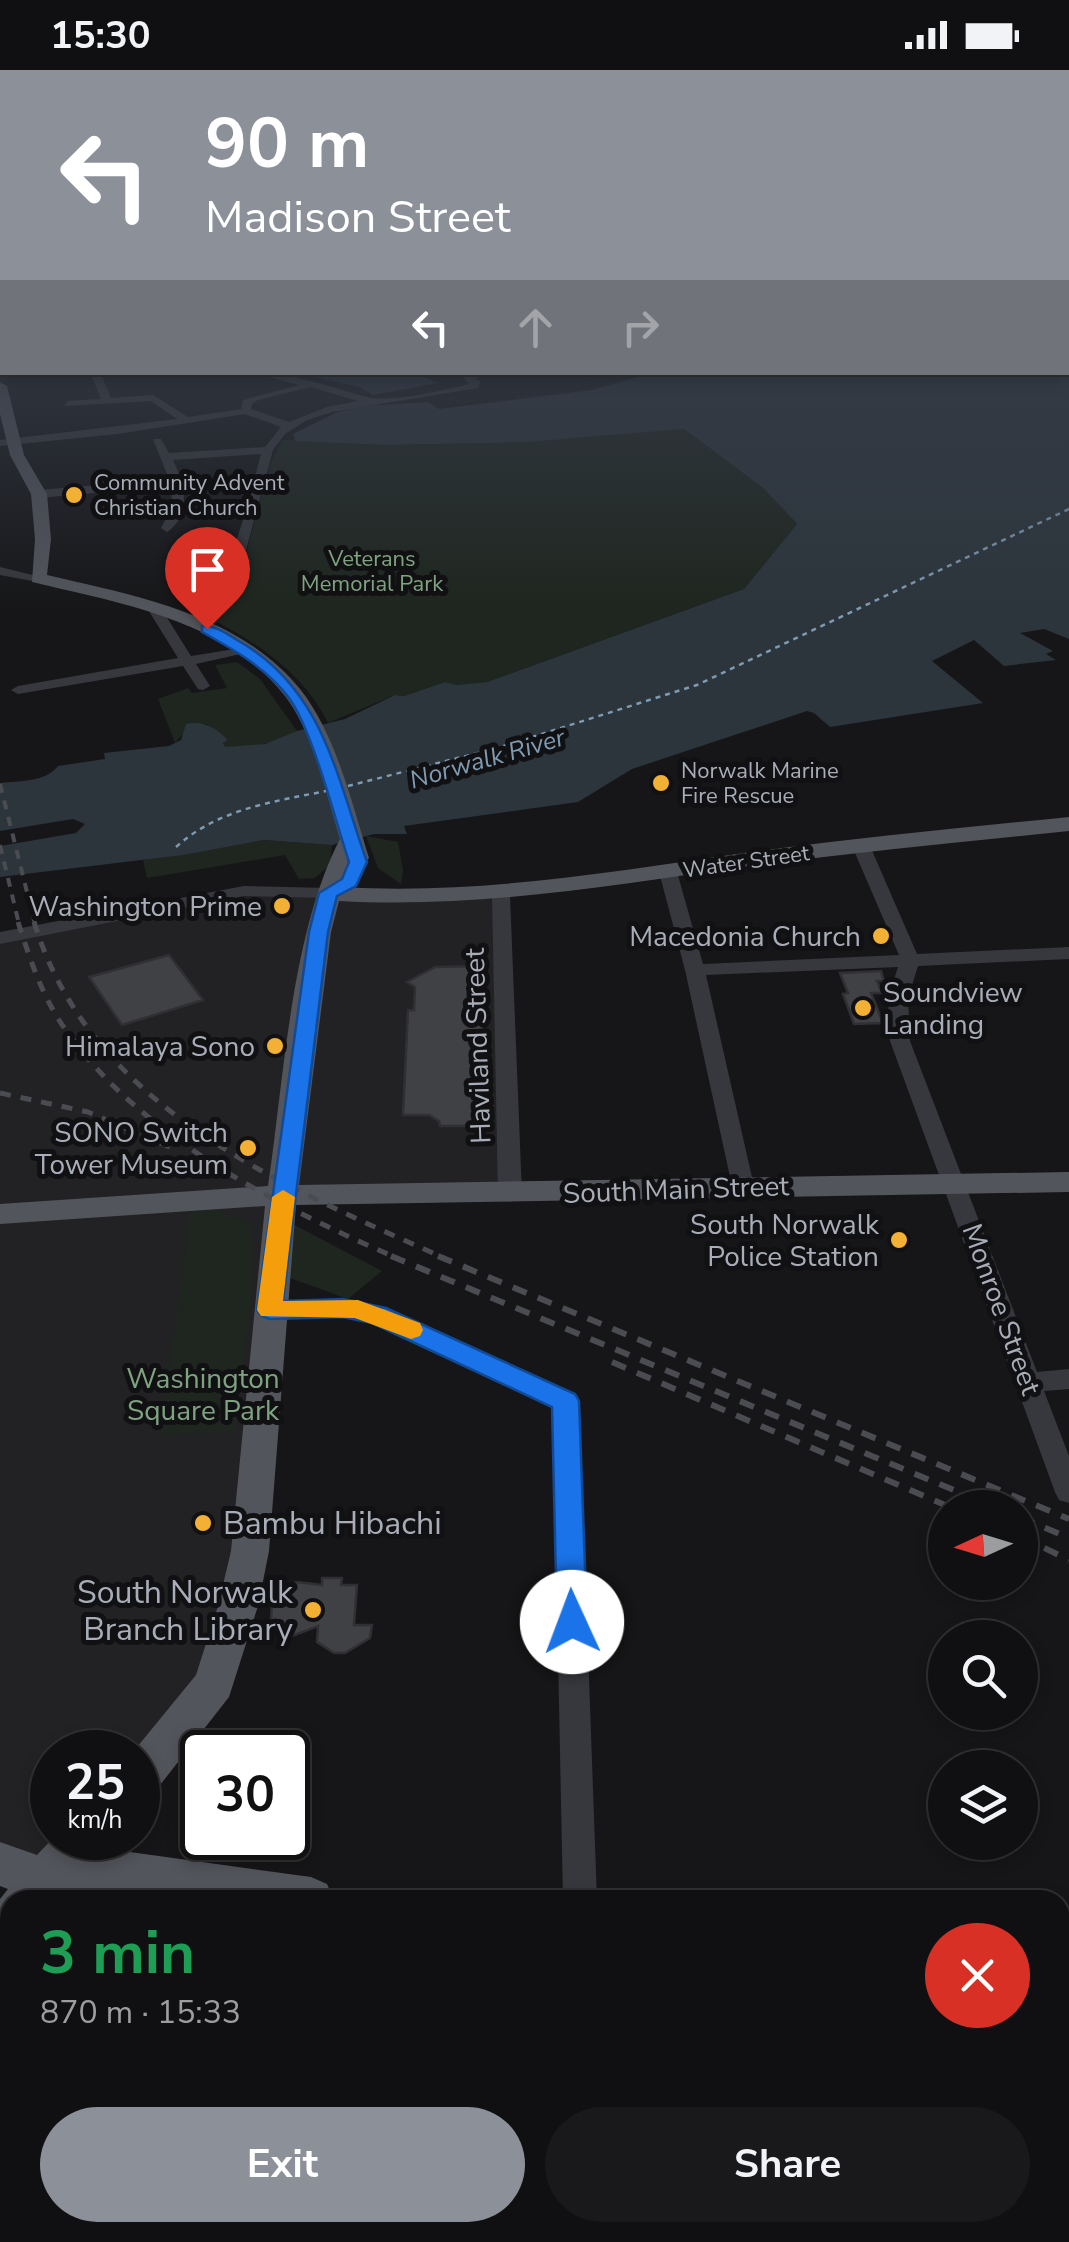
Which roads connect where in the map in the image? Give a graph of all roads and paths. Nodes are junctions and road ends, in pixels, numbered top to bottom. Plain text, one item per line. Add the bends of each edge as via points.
1 (3, 408) edge
2 (169, 408) edge
3 (343, 408) edge
4 (246, 411) joint
5 (186, 420) junction
6 (289, 426) junction
7 (157, 442) dead end
8 (7, 443) edge
9 (268, 450) junction
10 (166, 457) junction
11 (178, 482) junction
12 (39, 494) junction
13 (167, 528) dead end
14 (0, 571) edge
15 (38, 578) junction
16 (159, 616) junction
17 (200, 624) junction
18 (247, 652) junction
19 (188, 662) junction
20 (203, 686) dead end
21 (18, 690) dead end
22 (1069, 824) edge
23 (352, 846) junction
24 (861, 846) junction
25 (668, 872) junction
26 (328, 893) junction
27 (501, 896) junction
28 (422, 898) junction
29 (0, 938) edge
30 (1069, 952) edge
31 (910, 959) junction
32 (696, 970) junction
33 (1069, 1182) edge
34 (956, 1183) junction
35 (743, 1186) junction
36 (510, 1194) junction
37 (284, 1195) junction
38 (0, 1214) edge
39 (270, 1310) junction
40 (1069, 1379) edge
41 (1029, 1383) junction
42 (1067, 1481) edge
43 (160, 1752) edge
44 (68, 1860) edge
45 (0, 1864) edge
46 (40, 1890) edge
47 (47, 1890) edge
48 (50, 1890) edge
49 (241, 1890) edge
50 (580, 1890) edge

1 - 8 main road
2 - 5 street
3 - 6 street
4 - 5 street
4 - 6 street
5 - 8 street
6 - 9 street
7 - 10 street
8 - 12 main road
9 - 10 street
9 - 17 street via 234,572
10 - 11 street
11 - 12 street
11 - 13 street via 177,509
12 - 15 main road via 44,539
14 - 15 street
15 - 16 main road
16 - 17 main road
16 - 19 street
17 - 18 main road
18 - 19 street
18 - 23 main road via 294,694 308,719
19 - 20 street
19 - 21 street
22 - 24 main road, Water Street
23 - 26 main road via 358,862 352,877
23 - 28 main road, Water Street via 375,880
24 - 25 main road, Water Street
24 - 31 street
25 - 27 main road, Water Street
25 - 32 street
26 - 28 main road, Water Street
26 - 29 street via 244,891
26 - 37 main road
27 - 28 main road, Water Street
27 - 36 street, Haviland Street
30 - 31 street
31 - 32 street
31 - 34 street, Monroe Street via 898,998 900,1041
32 - 35 street
33 - 34 main road, South Main Street
34 - 35 main road, South Main Street
34 - 41 street, Monroe Street
35 - 36 main road, South Main Street
36 - 37 main road, South Main Street
37 - 38 main road, South Main Street
37 - 39 main road
39 - 43 main road via 250,1550 238,1606 214,1684
39 - 50 street via 378,1314 566,1401
40 - 41 street
41 - 42 street, Monroe Street
44 - 47 main road
45 - 46 main road
48 - 49 main road via 86,1868

